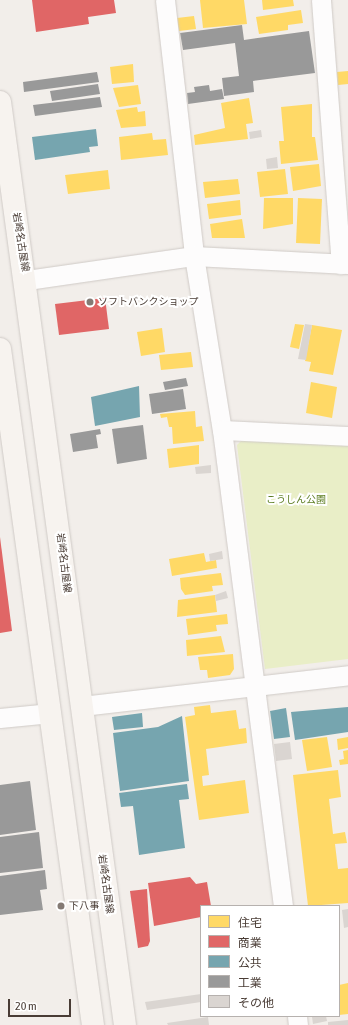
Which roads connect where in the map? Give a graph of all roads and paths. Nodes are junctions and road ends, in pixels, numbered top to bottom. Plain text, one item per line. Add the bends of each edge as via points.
1 (165, 0) edge
2 (321, 0) edge
3 (0, 102) edge
4 (194, 256) junction
5 (345, 264) edge
6 (27, 280) junction
7 (0, 349) edge
8 (222, 430) junction
9 (348, 436) edge
10 (348, 675) edge
11 (254, 684) junction
12 (82, 706) junction
13 (51, 713) junction
14 (0, 718) edge
15 (283, 905) edge
16 (93, 1025) edge
17 (126, 1025) edge

1 - 4 street
2 - 5 street
3 - 6 main road, 岩崎名古屋線
4 - 5 street
4 - 6 street
4 - 8 street
6 - 12 main road, 岩崎名古屋線
7 - 13 main road
8 - 9 street
8 - 11 street
10 - 11 street
11 - 12 street
11 - 15 street
12 - 17 main road, 岩崎名古屋線
13 - 14 street
13 - 16 main road

